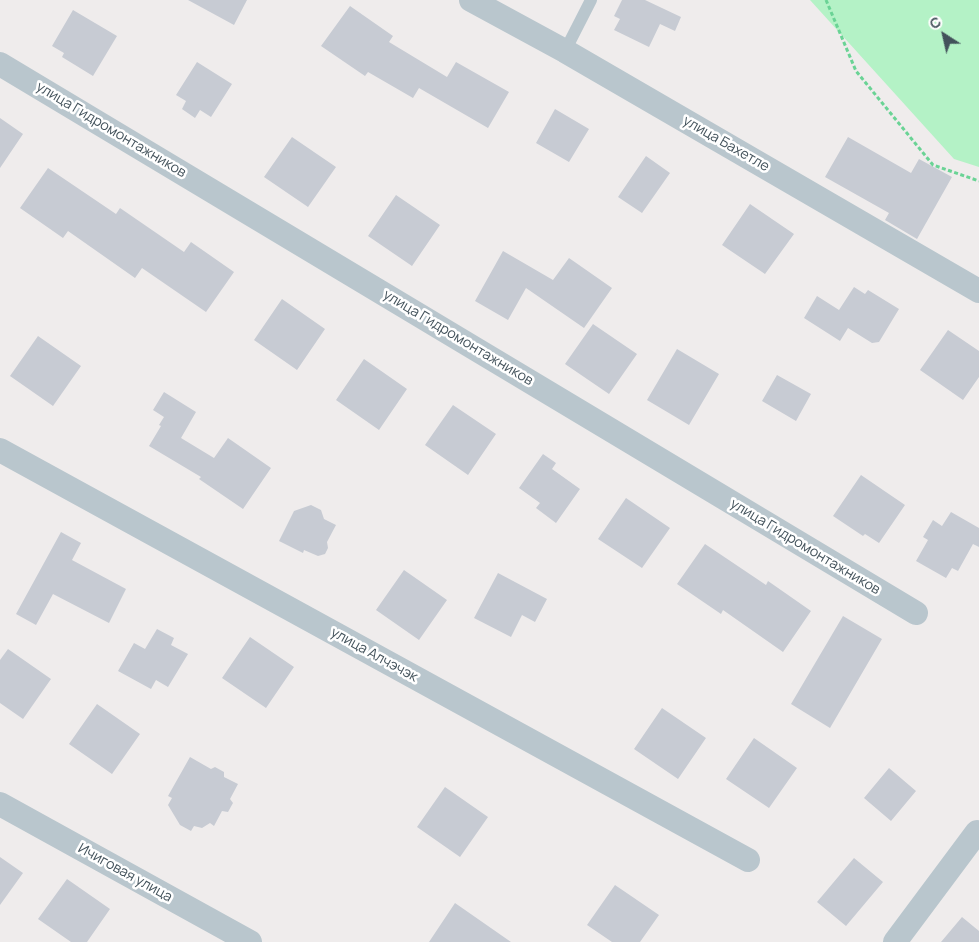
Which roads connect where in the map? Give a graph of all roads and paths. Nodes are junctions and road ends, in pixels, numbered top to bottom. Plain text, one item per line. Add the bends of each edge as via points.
1 (471, 0) edge
2 (591, 0) edge
3 (826, 0) edge
4 (565, 51) junction
5 (0, 64) edge
6 (979, 181) edge
7 (979, 292) edge
8 (0, 450) edge
9 (916, 613) dead end
10 (0, 804) edge
11 (977, 832) dead end
12 (748, 860) dead end
13 (250, 942) edge
14 (895, 942) edge

1 - 4 street, улица Бахетле
2 - 4 lane
3 - 6 path via 856,71 933,165
4 - 7 street, улица Бахетле
5 - 9 street, улица Гидромонтажников
8 - 12 street, улица Алчэчэк
10 - 13 street, Ичиговая улица
11 - 14 street

